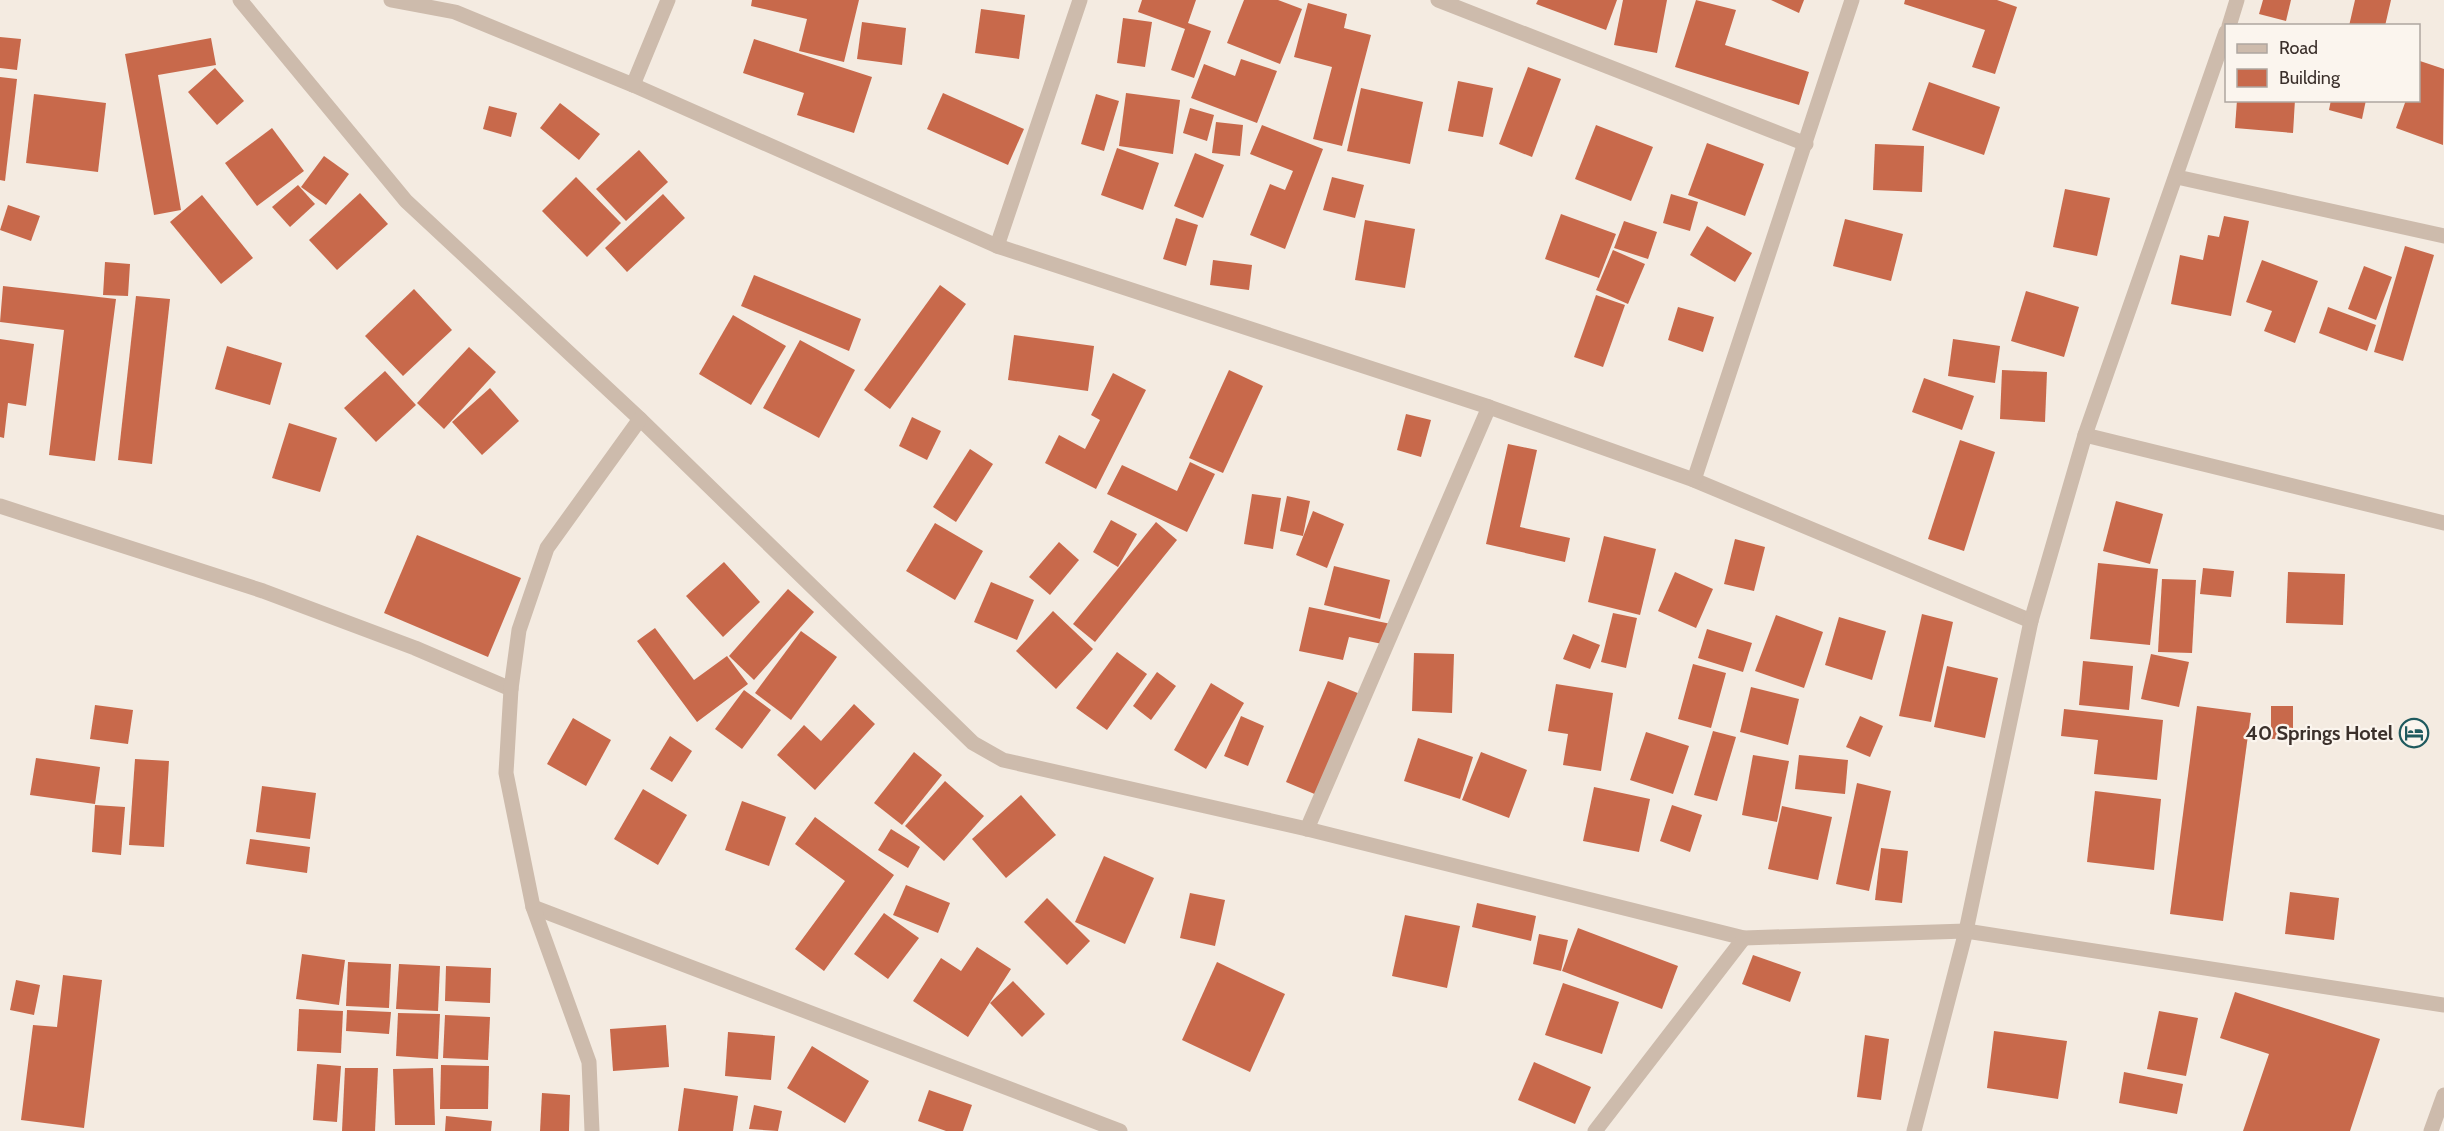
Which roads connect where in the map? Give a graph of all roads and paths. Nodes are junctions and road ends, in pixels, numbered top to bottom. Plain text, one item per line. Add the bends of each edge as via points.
1 (240, 0) edge
2 (391, 0) edge
3 (668, 0) edge
4 (1080, 0) edge
5 (1852, 0) edge
6 (2237, 0) edge
7 (1445, 2) edge
8 (2230, 24) edge
9 (2225, 35) edge
10 (633, 85) junction
11 (1806, 144) junction
12 (2177, 177) junction
13 (2444, 236) edge
14 (997, 246) junction
15 (1489, 407) junction
16 (640, 419) junction
17 (2085, 435) junction
18 (1694, 480) junction
19 (0, 506) edge
20 (2444, 522) edge
21 (2031, 621) junction
22 (511, 689) junction
23 (1306, 829) junction
24 (533, 907) junction
25 (1966, 931) junction
26 (1744, 938) junction
27 (2444, 1005) edge
28 (2444, 1095) edge
29 (591, 1131) edge
30 (1120, 1131) edge
31 (1595, 1131) edge
32 (1914, 1131) edge
33 (2431, 1131) edge

1 - 16 street via 406,201
2 - 10 street via 455,12
3 - 10 street
4 - 14 street
5 - 11 street
6 - 8 street
7 - 11 street
9 - 12 street
10 - 14 street
11 - 18 street
12 - 13 street
12 - 17 street
14 - 15 street
15 - 18 street
15 - 23 street
16 - 22 street via 547,548 519,630
16 - 23 street via 972,743 1003,760
17 - 20 street
17 - 21 street
18 - 21 street
19 - 22 street via 263,591
21 - 25 street
22 - 24 street via 506,773
23 - 26 street
24 - 29 street via 589,1062
24 - 30 street
25 - 26 street
25 - 27 street
25 - 32 street
26 - 31 street
28 - 33 street

